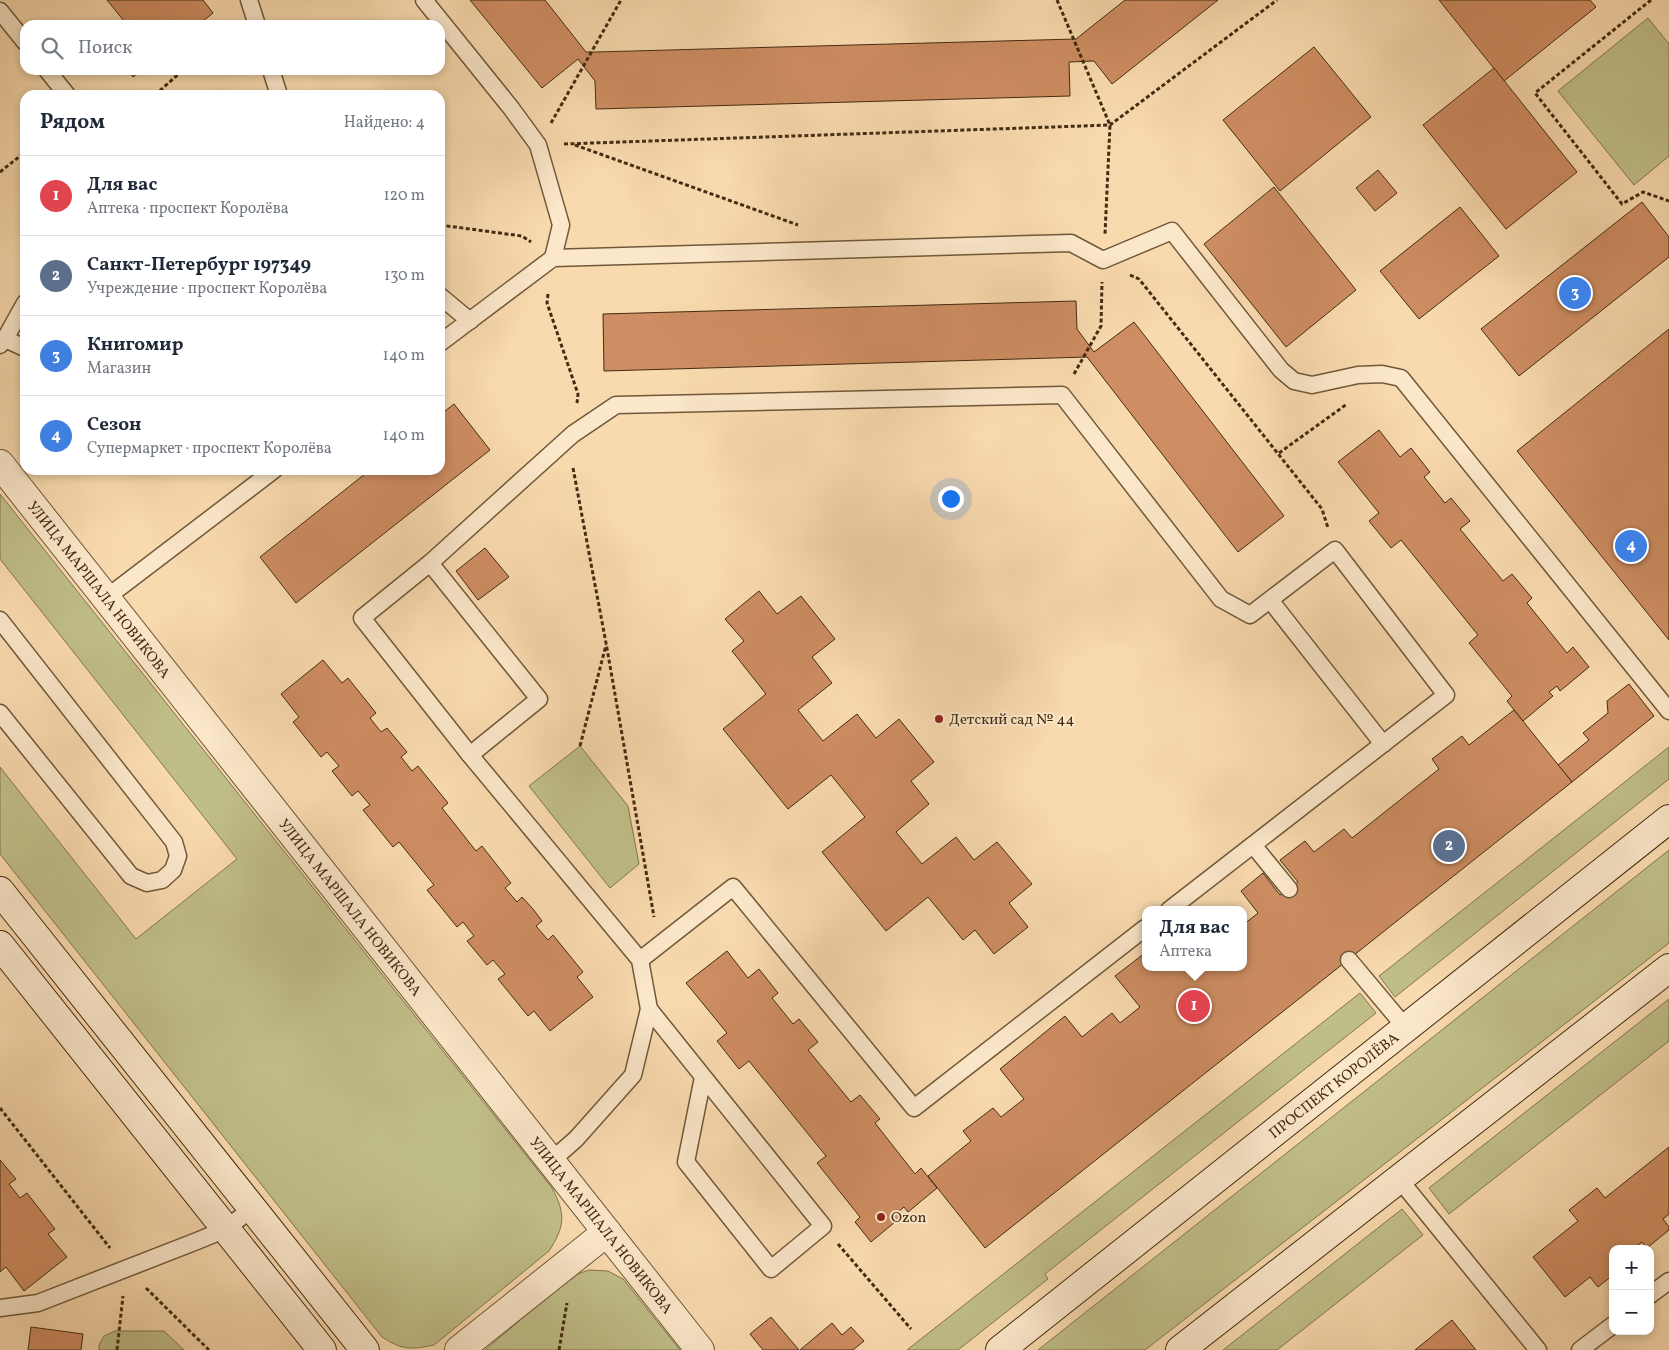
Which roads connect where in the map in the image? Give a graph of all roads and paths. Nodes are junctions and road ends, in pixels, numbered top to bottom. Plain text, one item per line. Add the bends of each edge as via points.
1 (249, 0) edge
2 (424, 0) edge
3 (621, 0) edge
4 (1057, 0) edge
5 (1277, 0) edge
6 (1651, 0) edge
7 (0, 11) edge
8 (255, 20) edge
9 (440, 20) edge
10 (445, 26) edge
11 (20, 36) edge
12 (51, 75) edge
13 (178, 75) edge
14 (273, 75) edge
15 (63, 90) edge
16 (161, 90) edge
17 (277, 90) edge
18 (1110, 126) junction
19 (572, 144) junction
20 (538, 145) junction
21 (20, 156) edge
22 (0, 172) edge
23 (1669, 201) edge
24 (445, 226) edge
25 (800, 226) dead end
26 (553, 258) junction
27 (1103, 260) junction
28 (445, 300) edge
29 (20, 312) edge
30 (470, 321) junction
31 (445, 339) edge
32 (3, 342) edge
33 (20, 347) edge
34 (1358, 374) junction
35 (1062, 395) junction
36 (573, 434) junction
37 (1279, 453) junction
38 (0, 464) edge
39 (267, 475) edge
40 (1335, 550) junction
41 (430, 562) junction
42 (106, 598) junction
43 (1270, 600) junction
44 (0, 620) edge
45 (606, 643) junction
46 (1669, 711) edge
47 (0, 713) edge
48 (1383, 744) junction
49 (580, 746) dead end
50 (470, 755) junction
51 (1669, 819) edge
52 (1253, 845) junction
53 (1289, 889) dead end
54 (0, 891) edge
55 (1174, 906) edge
56 (1142, 930) edge
57 (0, 944) edge
58 (658, 945) junction
59 (640, 960) junction
60 (1349, 960) dead end
61 (1669, 968) edge
62 (649, 1009) junction
63 (1406, 1028) junction
64 (703, 1077) junction
65 (0, 1108) edge
66 (551, 1161) junction
67 (1399, 1179) junction
68 (251, 1209) junction
69 (822, 1226) junction
70 (226, 1229) junction
71 (607, 1232) junction
72 (126, 1268) junction
73 (1669, 1281) edge
74 (1654, 1293) edge
75 (0, 1308) edge
76 (1609, 1328) edge
77 (911, 1329) dead end
78 (117, 1350) edge
79 (209, 1350) edge
80 (322, 1350) edge
81 (365, 1350) edge
82 (459, 1350) edge
83 (700, 1350) edge
84 (1000, 1350) edge
85 (1180, 1350) edge
86 (1538, 1350) edge
87 (1580, 1350) edge

1 - 8 lane
2 - 9 lane
3 - 20 path
4 - 18 path
5 - 18 path
6 - 23 path via 1535,93 1622,204 1643,192
7 - 11 lane
10 - 20 lane
12 - 15 lane
13 - 16 path
14 - 17 lane
18 - 19 path
18 - 27 path
19 - 20 path
19 - 25 path
20 - 26 lane via 561,225
21 - 22 path
24 - 26 path via 522,236
26 - 27 lane via 1070,243
26 - 30 lane
26 - 36 path via 547,303 578,394
27 - 34 lane via 1172,231 1281,370 1294,381 1312,385
27 - 35 path via 1101,326
27 - 37 path via 1139,279
28 - 30 lane
29 - 32 lane
30 - 31 lane
32 - 33 lane
34 - 37 path via 1353,400
34 - 46 lane via 1401,378
35 - 36 lane via 616,405
35 - 43 lane via 1221,599 1250,615
36 - 41 lane
36 - 45 path via 571,458
37 - 40 path via 1322,509
38 - 42 street, УЛИЦА МАРШАЛА НОВИКОВА
39 - 42 lane
40 - 43 lane
40 - 48 lane via 1446,695
41 - 50 lane via 362,618
41 - 50 lane via 539,699
42 - 66 street, УЛИЦА МАРШАЛА НОВИКОВА
43 - 48 lane
44 - 47 lane via 174,842 178,856 174,870 162,880 147,883 131,876
45 - 49 path
45 - 58 path
48 - 52 lane
50 - 59 lane
51 - 63 street, ПРОСПЕКТ КОРОЛЁВА
52 - 53 lane
52 - 55 lane
54 - 68 street
56 - 58 lane via 914,1108 733,887
57 - 70 street
58 - 59 lane
59 - 62 lane
60 - 63 lane
61 - 67 street
62 - 64 lane
62 - 66 lane via 634,1075 576,1139
63 - 84 street, ПРОСПЕКТ КОРОЛЁВА
64 - 69 lane
64 - 69 lane via 686,1162 758,1254 771,1269
65 - 72 path
66 - 71 street, УЛИЦА МАРШАЛА НОВИКОВА
67 - 85 street
67 - 86 lane
68 - 70 lane
68 - 81 street
69 - 77 path
70 - 72 lane
70 - 80 street
71 - 82 street
71 - 83 street, УЛИЦА МАРШАЛА НОВИКОВА
72 - 75 lane via 38,1303
72 - 78 path
72 - 79 path
73 - 74 lane
76 - 87 lane

